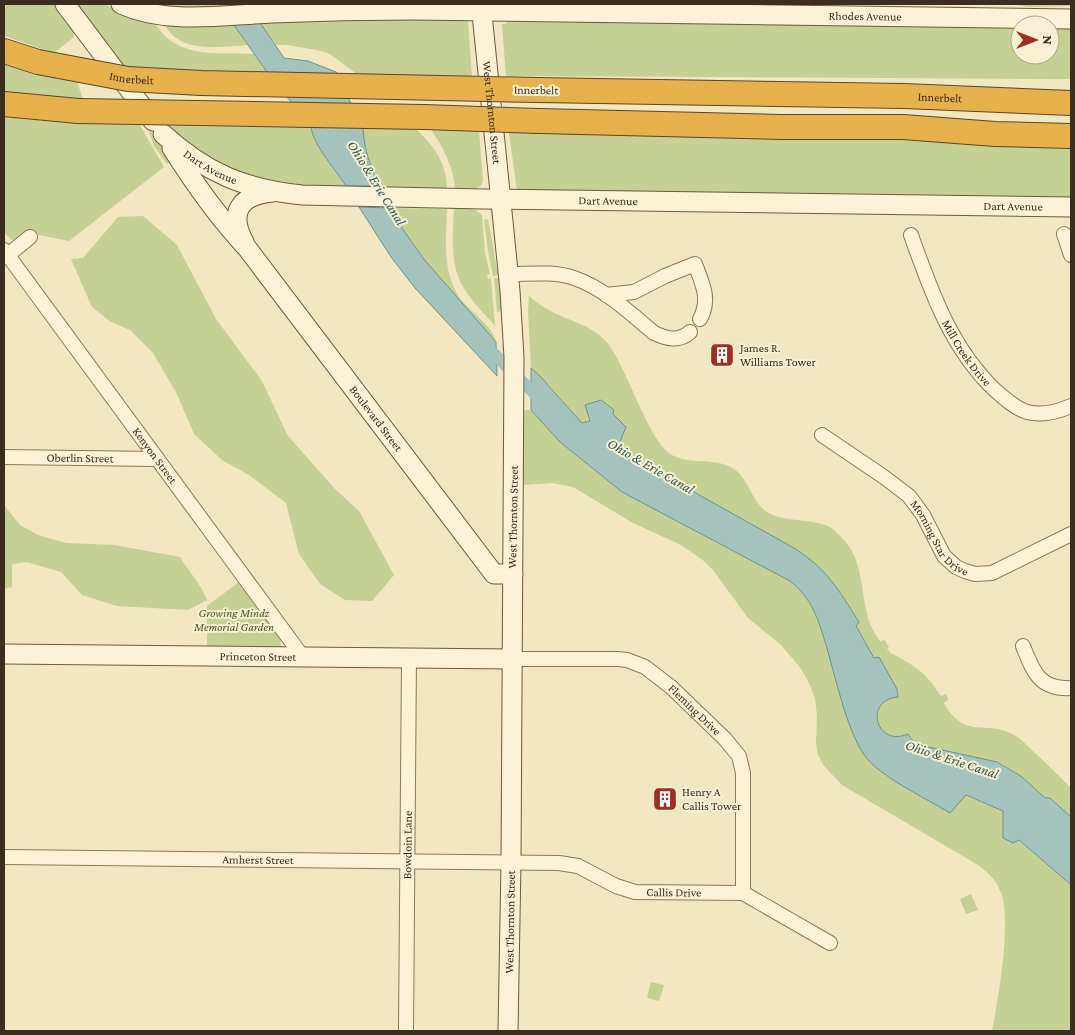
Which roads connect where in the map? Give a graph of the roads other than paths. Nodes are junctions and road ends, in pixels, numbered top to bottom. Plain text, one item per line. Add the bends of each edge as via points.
1 (65, 4) edge
2 (121, 4) edge
3 (408, 7) edge
4 (481, 7) edge
5 (714, 9) edge
6 (1071, 19) edge
7 (4, 51) edge
8 (1068, 103) edge
9 (4, 104) edge
10 (163, 134) junction
11 (1071, 136) edge
12 (274, 192) junction
13 (501, 199) junction
14 (1071, 207) edge
15 (1064, 234) dead end
16 (911, 235) dead end
17 (30, 237) dead end
18 (247, 248) junction
19 (6, 253) edge
20 (1071, 255) edge
21 (508, 274) junction
22 (606, 295) junction
23 (700, 319) dead end
24 (690, 332) dead end
25 (1071, 406) edge
26 (822, 435) dead end
27 (4, 457) edge
28 (156, 458) junction
29 (1071, 534) edge
30 (513, 574) junction
31 (1022, 646) dead end
32 (4, 654) edge
33 (302, 656) junction
34 (409, 658) junction
35 (512, 659) junction
36 (1071, 688) edge
37 (4, 857) edge
38 (408, 861) junction
39 (511, 862) junction
40 (743, 892) junction
41 (830, 943) dead end
42 (406, 1031) edge
43 (508, 1031) edge

1 - 10 main road, Boulevard Street
2 - 3 main road, Rhodes Avenue via 157,14 181,16
3 - 4 main road, Rhodes Avenue
4 - 5 main road, Rhodes Avenue
4 - 13 main road, West Thornton Street
5 - 6 main road, Rhodes Avenue
7 - 8 highway, Innerbelt, bridge via 38,62 128,79 202,83 904,96
9 - 11 highway, bridge via 78,112 903,127
10 - 12 main road, Dart Avenue via 183,152 218,174
10 - 18 main road, Boulevard Street via 222,221
12 - 13 main road, Dart Avenue via 319,196
12 - 18 main road, Boulevard Street via 248,198 238,209 238,226
13 - 14 main road, Dart Avenue
13 - 21 main road, West Thornton Street
15 - 20 street
16 - 25 street, Mill Creek Drive via 941,312 966,357 985,381 1008,402 1025,411 1043,414
17 - 19 street
18 - 30 main road, Boulevard Street via 494,574
19 - 28 street, Kenyon Street
21 - 22 street via 574,277
21 - 30 main road, West Thornton Street via 514,435
22 - 23 street via 634,292 695,264 706,298
22 - 24 street via 663,337 680,338
26 - 29 street, Morning Star Drive via 908,496 923,515 944,556 965,571 992,573
27 - 28 street, Oberlin Street
28 - 33 street, Kenyon Street
30 - 35 main road, West Thornton Street
31 - 36 street via 1040,679 1051,686
32 - 33 main road, Princeton Street
33 - 34 main road, Princeton Street
34 - 35 main road, Princeton Street
34 - 38 street, Bowdoin Lane
35 - 39 main road, West Thornton Street
35 - 40 street, Fleming Drive via 618,659 636,663 656,674 725,740 738,756 743,773
37 - 38 street, Amherst Street
38 - 39 street, Amherst Street
38 - 42 street, Bowdoin Lane
39 - 40 street, Callis Drive via 569,864 635,892
39 - 43 main road, West Thornton Street
40 - 41 street

